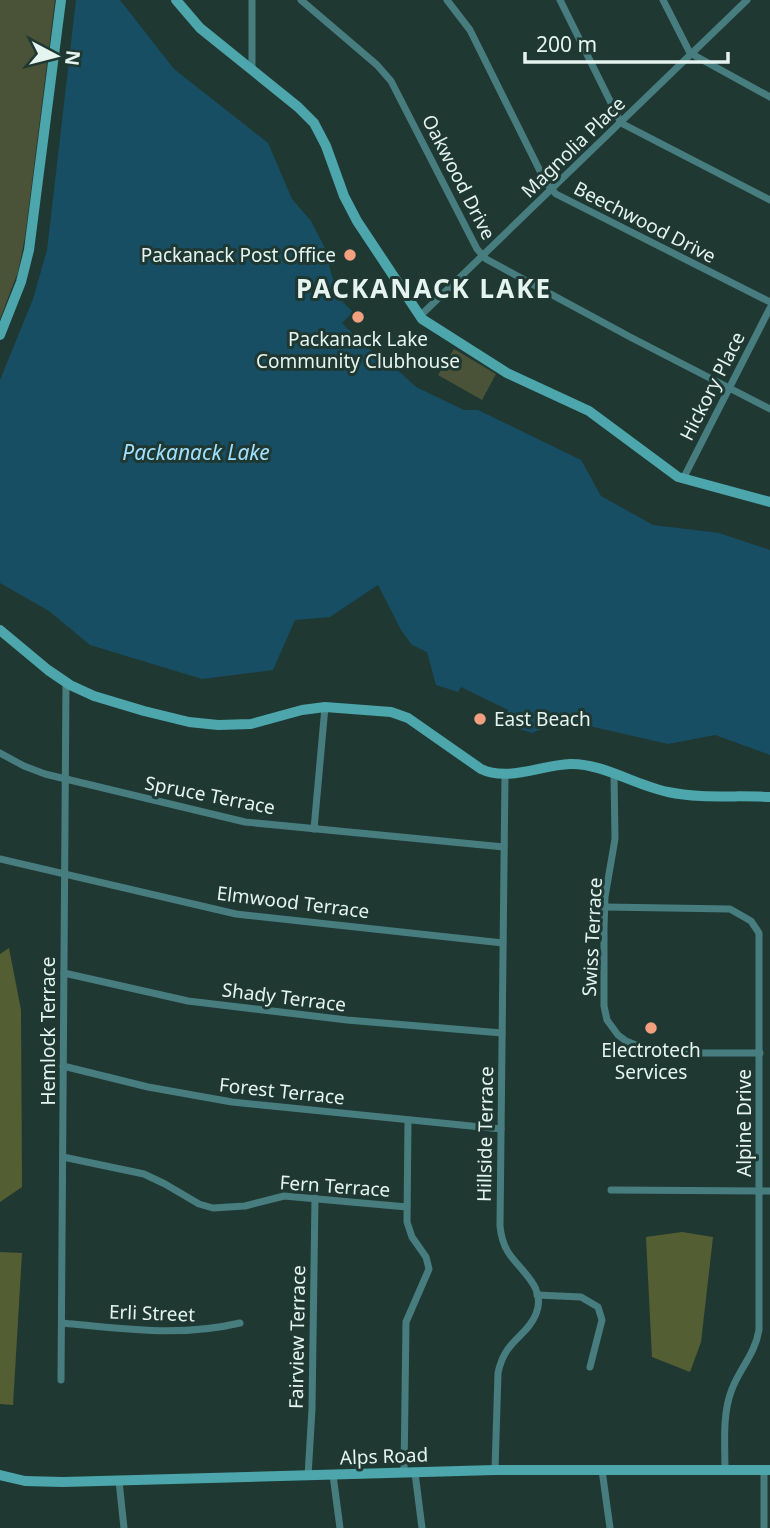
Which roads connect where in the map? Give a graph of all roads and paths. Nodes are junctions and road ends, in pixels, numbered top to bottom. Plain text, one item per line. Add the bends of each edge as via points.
1 (61, 0) edge
2 (176, 0) edge
3 (251, 0) edge
4 (301, 0) edge
5 (447, 0) edge
6 (560, 0) edge
7 (663, 0) edge
8 (747, 0) edge
9 (690, 53) junction
10 (252, 70) junction
11 (770, 97) edge
12 (621, 123) junction
13 (552, 191) junction
14 (770, 200) edge
15 (483, 256) junction
16 (770, 302) edge
17 (770, 308) edge
18 (420, 316) junction
19 (0, 334) edge
20 (729, 388) junction
21 (770, 409) edge
22 (683, 479) junction
23 (770, 502) edge
24 (0, 630) edge
25 (66, 683) junction
26 (325, 707) junction
27 (0, 753) edge
28 (505, 774) junction
29 (614, 774) junction
30 (66, 780) junction
31 (770, 797) edge
32 (314, 829) junction
33 (504, 847) junction
34 (0, 859) edge
35 (65, 875) junction
36 (605, 907) junction
37 (503, 943) junction
38 (64, 973) junction
39 (502, 1033) junction
40 (760, 1053) junction
41 (63, 1066) junction
42 (408, 1121) junction
43 (501, 1129) junction
44 (63, 1157) junction
45 (611, 1190) dead end
46 (760, 1191) junction
47 (770, 1191) edge
48 (315, 1198) junction
49 (407, 1207) junction
50 (537, 1295) junction
51 (240, 1322) dead end
52 (62, 1324) junction
53 (590, 1367) dead end
54 (61, 1380) dead end
55 (495, 1470) junction
56 (602, 1470) junction
57 (726, 1470) junction
58 (767, 1470) edge
59 (409, 1473) junction
60 (0, 1475) edge
61 (333, 1475) junction
62 (308, 1476) junction
63 (119, 1481) junction
64 (124, 1528) edge
65 (340, 1528) edge
66 (422, 1528) edge
67 (610, 1528) edge
68 (764, 1528) edge

1 - 19 street via 31,239 21,282
2 - 10 street via 200,28
3 - 10 street
4 - 15 street, Oakwood Drive via 391,81
5 - 13 street, Beechwood Drive via 470,30
6 - 12 street
7 - 9 street
8 - 9 street, Magnolia Place
9 - 11 street
9 - 12 street, Magnolia Place
10 - 18 street via 314,123 357,221
12 - 13 street, Magnolia Place
12 - 14 street
13 - 15 street, Magnolia Place
13 - 16 street, Beechwood Drive
15 - 18 street, Magnolia Place
15 - 20 street, Oakwood Drive
17 - 20 street, Hickory Place
18 - 22 street via 507,373 589,411
20 - 21 street, Oakwood Drive
20 - 22 street, Hickory Place
22 - 23 street
24 - 25 street
25 - 26 street via 94,696 201,724 251,724
25 - 30 street, Hemlock Terrace
26 - 28 street via 400,715 481,769
26 - 32 street
27 - 30 street, Spruce Terrace
28 - 29 street via 576,764
28 - 33 street, Hillside Terrace
29 - 31 street via 688,795
29 - 36 street, Swiss Terrace via 615,839
30 - 32 street, Spruce Terrace via 234,820
30 - 35 street, Hemlock Terrace
32 - 33 street, Spruce Terrace
33 - 37 street, Hillside Terrace
34 - 35 street, Elmwood Terrace
35 - 37 street, Elmwood Terrace via 236,914
35 - 38 street, Hemlock Terrace
36 - 40 street, Swiss Terrace via 604,1006 618,1035 659,1053
36 - 40 street, Alpine Drive via 721,908 751,921 760,940
37 - 39 street, Hillside Terrace
38 - 39 street, Shady Terrace via 188,1001
38 - 41 street, Hemlock Terrace
39 - 43 street, Hillside Terrace
40 - 46 street, Alpine Drive
41 - 42 street, Forest Terrace via 191,1096
41 - 44 street, Hemlock Terrace
42 - 43 street, Forest Terrace
42 - 49 street
43 - 50 street, Hillside Terrace via 501,1236
44 - 48 street, Fern Terrace via 144,1174 213,1208 284,1196
44 - 52 street, Hemlock Terrace
45 - 46 street
46 - 47 street
46 - 57 street, Alpine Drive via 759,1330 728,1402
48 - 49 street, Fern Terrace
48 - 62 street, Fairview Terrace
49 - 59 street via 409,1230 429,1269 406,1322
50 - 53 street via 581,1297 598,1307 602,1320
50 - 55 street via 532,1321 509,1345 498,1373
51 - 52 street, Erli Street via 172,1331
52 - 54 street, Hemlock Terrace
55 - 56 street, Alps Road
55 - 59 street, Alps Road
56 - 57 street, Alps Road
56 - 67 street
57 - 58 street, Alps Road
58 - 68 street
59 - 61 street, Alps Road
59 - 66 street
60 - 63 street, Alps Road via 39,1482
61 - 62 street, Alps Road
61 - 65 street
62 - 63 street, Alps Road
63 - 64 street

